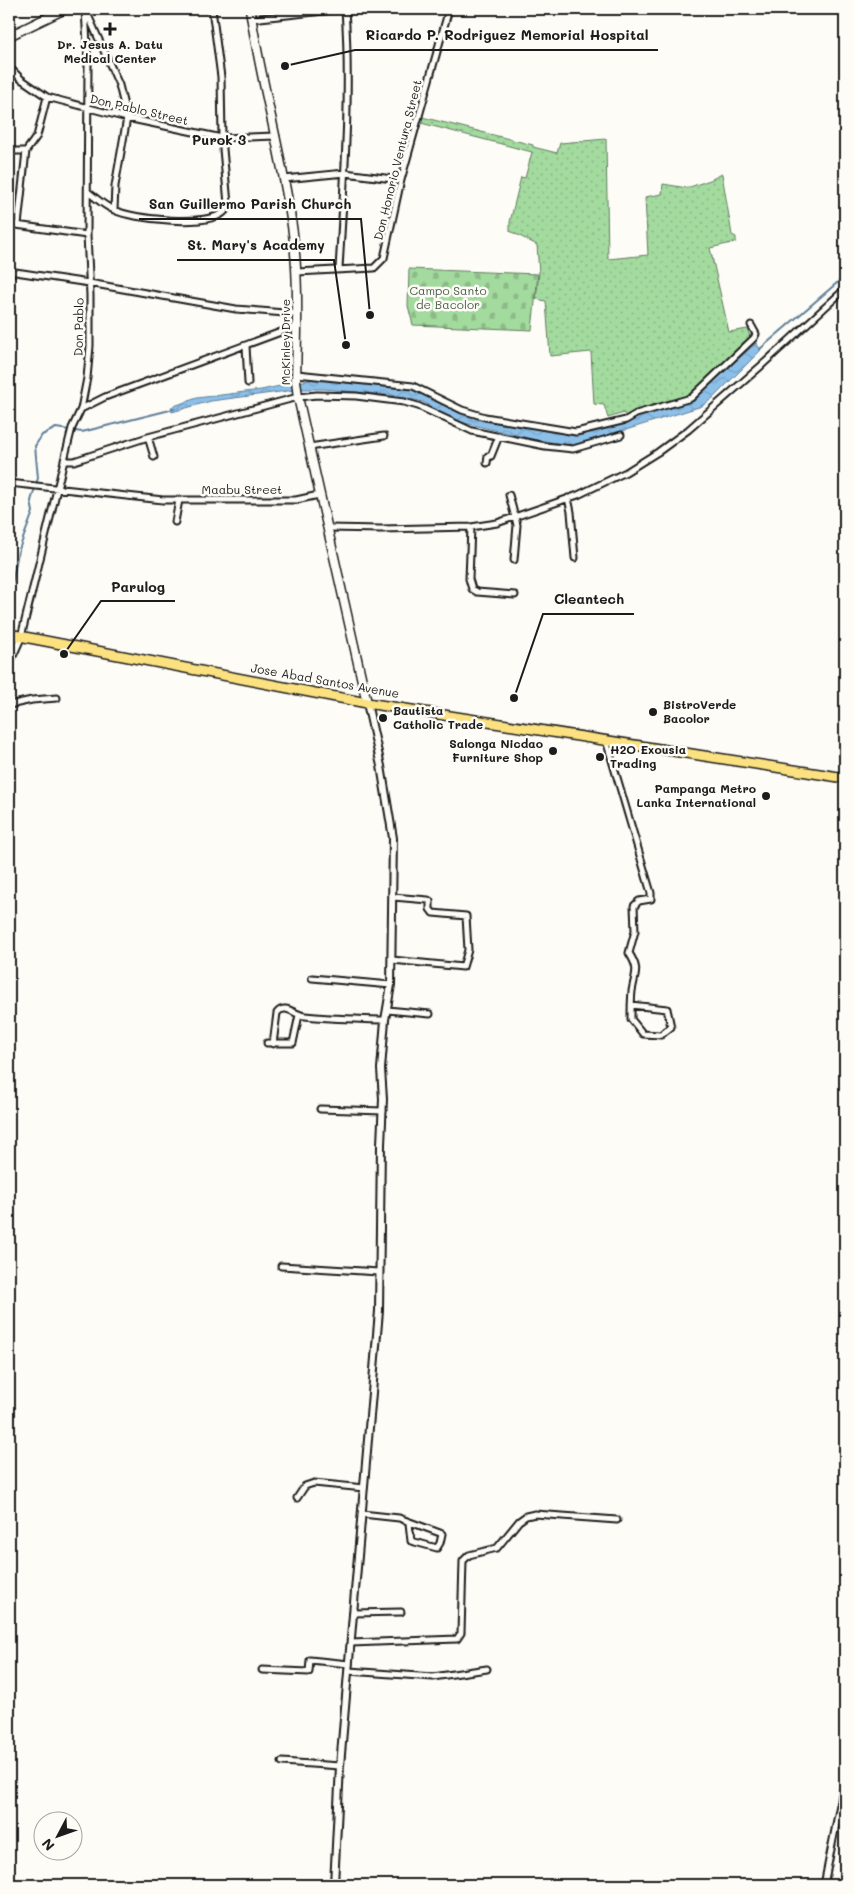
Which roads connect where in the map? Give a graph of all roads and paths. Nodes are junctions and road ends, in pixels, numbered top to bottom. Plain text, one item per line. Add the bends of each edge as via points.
1 (65, 9) edge
2 (212, 9) edge
3 (250, 9) edge
4 (344, 9) edge
5 (449, 9) edge
6 (86, 10) edge
7 (251, 19) junction
8 (9, 36) edge
9 (9, 67) edge
10 (47, 97) junction
11 (88, 108) junction
12 (127, 118) junction
13 (276, 136) junction
14 (222, 138) junction
15 (9, 150) edge
16 (26, 151) junction
17 (344, 173) junction
18 (284, 180) junction
19 (401, 180) junction
20 (88, 192) junction
21 (114, 210) junction
22 (9, 224) edge
23 (18, 225) junction
24 (87, 235) junction
25 (339, 269) junction
26 (9, 271) edge
27 (297, 272) junction
28 (89, 283) junction
29 (845, 289) edge
30 (297, 314) junction
31 (751, 325) dead end
32 (297, 326) junction
33 (246, 346) junction
34 (297, 377) junction
35 (248, 383) dead end
36 (298, 395) junction
37 (81, 409) junction
38 (621, 435) dead end
39 (384, 436) dead end
40 (499, 436) junction
41 (148, 437) junction
42 (309, 447) junction
43 (154, 457) dead end
44 (64, 461) junction
45 (487, 463) dead end
46 (9, 483) edge
47 (58, 489) junction
48 (319, 495) junction
49 (509, 495) dead end
50 (568, 498) junction
51 (179, 500) junction
52 (516, 516) junction
53 (175, 522) dead end
54 (471, 527) junction
55 (329, 528) junction
56 (576, 558) dead end
57 (514, 560) dead end
58 (514, 595) dead end
59 (15, 635) edge
60 (9, 664) edge
61 (57, 698) dead end
62 (367, 703) junction
63 (9, 705) edge
64 (606, 740) junction
65 (845, 778) edge
66 (393, 897) junction
67 (392, 960) junction
68 (312, 978) dead end
69 (391, 985) junction
70 (632, 1005) junction
71 (386, 1010) junction
72 (430, 1014) dead end
73 (299, 1015) junction
74 (384, 1020) junction
75 (267, 1043) dead end
76 (273, 1044) junction
77 (320, 1109) dead end
78 (383, 1111) junction
79 (281, 1266) dead end
80 (379, 1272) junction
81 (364, 1488) junction
82 (297, 1498) dead end
83 (362, 1514) junction
84 (617, 1520) dead end
85 (410, 1523) junction
86 (401, 1612) dead end
87 (353, 1613) junction
88 (351, 1643) junction
89 (349, 1664) junction
90 (487, 1669) dead end
91 (262, 1670) dead end
92 (349, 1671) junction
93 (282, 1762) dead end
94 (340, 1766) junction
95 (845, 1779) edge
96 (334, 1885) edge
97 (824, 1885) edge

1 - 8 main road
2 - 14 street via 221,77
3 - 7 main road, McKinley Drive
4 - 7 street
4 - 17 street via 348,49
5 - 19 street, Don Honorio Ventura Street
6 - 11 street, Don Pablo
6 - 12 street via 119,85
7 - 13 main road, McKinley Drive
9 - 10 street, Don Pablo Street
10 - 11 street, Don Pablo Street
10 - 16 street via 37,136
11 - 12 street, Don Pablo Street
11 - 20 street, Don Pablo
12 - 14 street, Don Pablo Street
12 - 21 street
13 - 14 street, Don Pablo Street
13 - 18 main road, McKinley Drive
14 - 21 street via 228,204 225,211 180,222
15 - 16 street
16 - 23 street
17 - 18 street
17 - 19 street
17 - 25 street
18 - 27 main road, McKinley Drive
19 - 25 street, Don Honorio Ventura Street via 384,258 374,268
20 - 21 street
20 - 24 street, Don Pablo
22 - 23 street
23 - 24 street
24 - 28 street, Don Pablo
25 - 27 street, Don Honorio Ventura Street
26 - 28 street
27 - 30 main road, McKinley Drive
28 - 30 street via 236,309
28 - 37 street, Don Pablo via 90,346
29 - 50 street via 688,430 626,472
30 - 32 main road, McKinley Drive
31 - 34 street via 756,334 754,338 691,398 626,420 576,432 485,417 462,410 413,386
32 - 33 street
32 - 34 main road, McKinley Drive
33 - 35 street
33 - 37 street via 105,397
34 - 36 main road, McKinley Drive
36 - 40 street via 356,396 404,402 472,431
36 - 41 street
36 - 42 main road, McKinley Drive
37 - 44 street, Don Pablo via 71,431
38 - 40 street via 573,449
39 - 42 street
40 - 45 street
41 - 43 street
41 - 44 street via 74,461
42 - 48 main road, McKinley Drive
44 - 47 street, Don Pablo
46 - 47 street, Maabu Street
47 - 51 street, Maabu Street
47 - 59 street, Don Pablo
48 - 51 street, Maabu Street via 296,500
48 - 55 main road, McKinley Drive
49 - 52 street
50 - 52 street
50 - 56 street
51 - 53 street
52 - 54 street
52 - 57 street via 518,530
54 - 55 street
54 - 58 street via 469,579 472,588 477,592
55 - 62 main road, McKinley Drive
59 - 60 street
59 - 62 highway, Jose Abad Santos Avenue
61 - 63 street
62 - 64 highway, Jose Abad Santos Avenue
62 - 66 street via 389,807 393,838
64 - 65 highway, Jose Abad Santos Avenue
64 - 70 street via 652,893 651,899 634,906 635,931 628,953 637,975
66 - 67 street
66 - 67 street via 428,900 433,913 466,916 468,950 463,966
67 - 69 street
68 - 69 street
69 - 71 street
70 - 70 street via 631,1018 643,1034 661,1035 671,1027 667,1009
71 - 72 street
71 - 74 street
73 - 74 street
73 - 76 street via 293,1043
73 - 76 street via 289,1010 278,1012
74 - 78 street
75 - 76 street
77 - 78 street
78 - 80 street
79 - 80 street
80 - 81 street via 379,1311
81 - 82 street via 314,1483 305,1486
81 - 83 street
83 - 85 street via 399,1518
83 - 87 street
84 - 88 street via 526,1516 497,1548 469,1555 463,1561 461,1633 457,1639
85 - 85 street via 411,1541 439,1546 440,1532
86 - 87 street
87 - 88 street
88 - 89 street
89 - 91 street via 310,1660 309,1672
89 - 92 street
90 - 92 street via 433,1677
92 - 94 street
93 - 94 street
94 - 96 street
95 - 97 street

